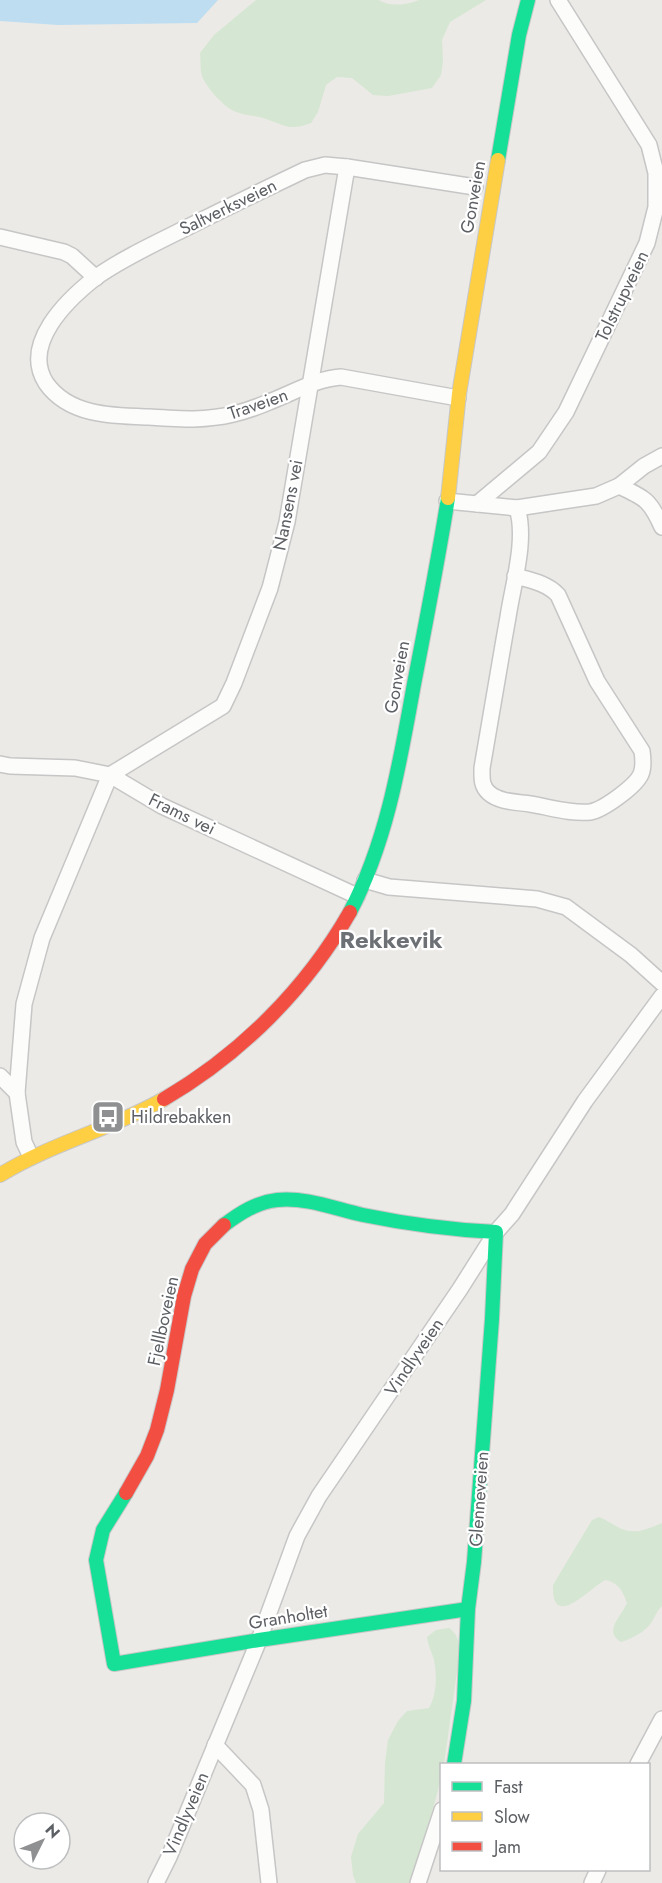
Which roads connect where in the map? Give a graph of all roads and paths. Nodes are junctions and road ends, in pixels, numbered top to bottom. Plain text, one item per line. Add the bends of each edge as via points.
1 (528, 0) edge
2 (558, 0) edge
3 (347, 167) junction
4 (475, 187) dead end
5 (0, 237) edge
6 (96, 278) junction
7 (39, 365) joint
8 (309, 385) junction
9 (458, 398) junction
10 (662, 456) edge
11 (619, 486) junction
12 (447, 501) junction
13 (477, 504) junction
14 (517, 508) junction
15 (662, 527) edge
16 (515, 576) junction
17 (0, 764) edge
18 (110, 776) junction
19 (365, 880) junction
20 (357, 896) junction
21 (662, 983) edge
22 (662, 996) edge
23 (0, 1076) edge
24 (17, 1093) junction
25 (31, 1156) junction
26 (0, 1175) edge
27 (496, 1233) junction
28 (468, 1609) junction
29 (259, 1640) junction
30 (114, 1664) joint
31 (662, 1719) edge
32 (216, 1745) junction
33 (453, 1763) edge
34 (639, 1763) edge
35 (440, 1813) edge
36 (156, 1883) edge
37 (269, 1883) edge
38 (418, 1883) edge

1 - 9 street, Gonveien
2 - 13 street, Tolstrupveien via 649,146 656,173 656,207 647,243 566,412 539,452
3 - 4 street, Saltverksveien
3 - 6 street, Saltverksveien via 325,165 305,170 155,243
3 - 8 street, Nansens vei
5 - 6 street via 64,252
6 - 7 street, Saltverksveien via 63,306 40,346
7 - 8 street, Traveien via 43,378 57,395 72,405 105,415 194,419 230,416
8 - 9 street, Traveien via 341,377
8 - 18 street, Nansens vei via 287,522 270,588 223,706
9 - 12 street, Gonveien
10 - 11 street
11 - 14 street via 596,496
11 - 15 street via 649,503
12 - 13 street
12 - 19 street, Gonveien via 393,796
13 - 14 street
14 - 16 street via 522,535
16 - 16 street via 482,780 491,795 504,800 591,812 629,788 641,775 642,751 597,681 558,595 544,585
17 - 18 street, Frams vei via 75,768
18 - 20 street, Frams vei via 162,806
18 - 24 street via 42,938 24,1004
19 - 20 street, Gonveien
19 - 21 street via 389,886 537,899 566,907
20 - 25 street, Gonveien via 323,955 294,991 256,1032 219,1063 127,1118
22 - 27 street, Vindlyveien
23 - 24 street
24 - 25 street via 24,1142
25 - 26 street, Gonveien
27 - 28 street, Glenneveien
27 - 29 street, Vindlyveien via 319,1496 297,1536
27 - 30 street, Fjellboveien via 369,1216 303,1201 276,1200 237,1214 215,1234 200,1251 187,1283 157,1431 99,1542 96,1560
28 - 29 street, Granholtet
28 - 33 street, Glenneveien via 464,1701
29 - 30 street, Granholtet
29 - 32 street, Vindlyveien
31 - 34 street
32 - 36 street, Vindlyveien
32 - 37 street, Vindlyveien via 253,1785 261,1810
35 - 38 street

